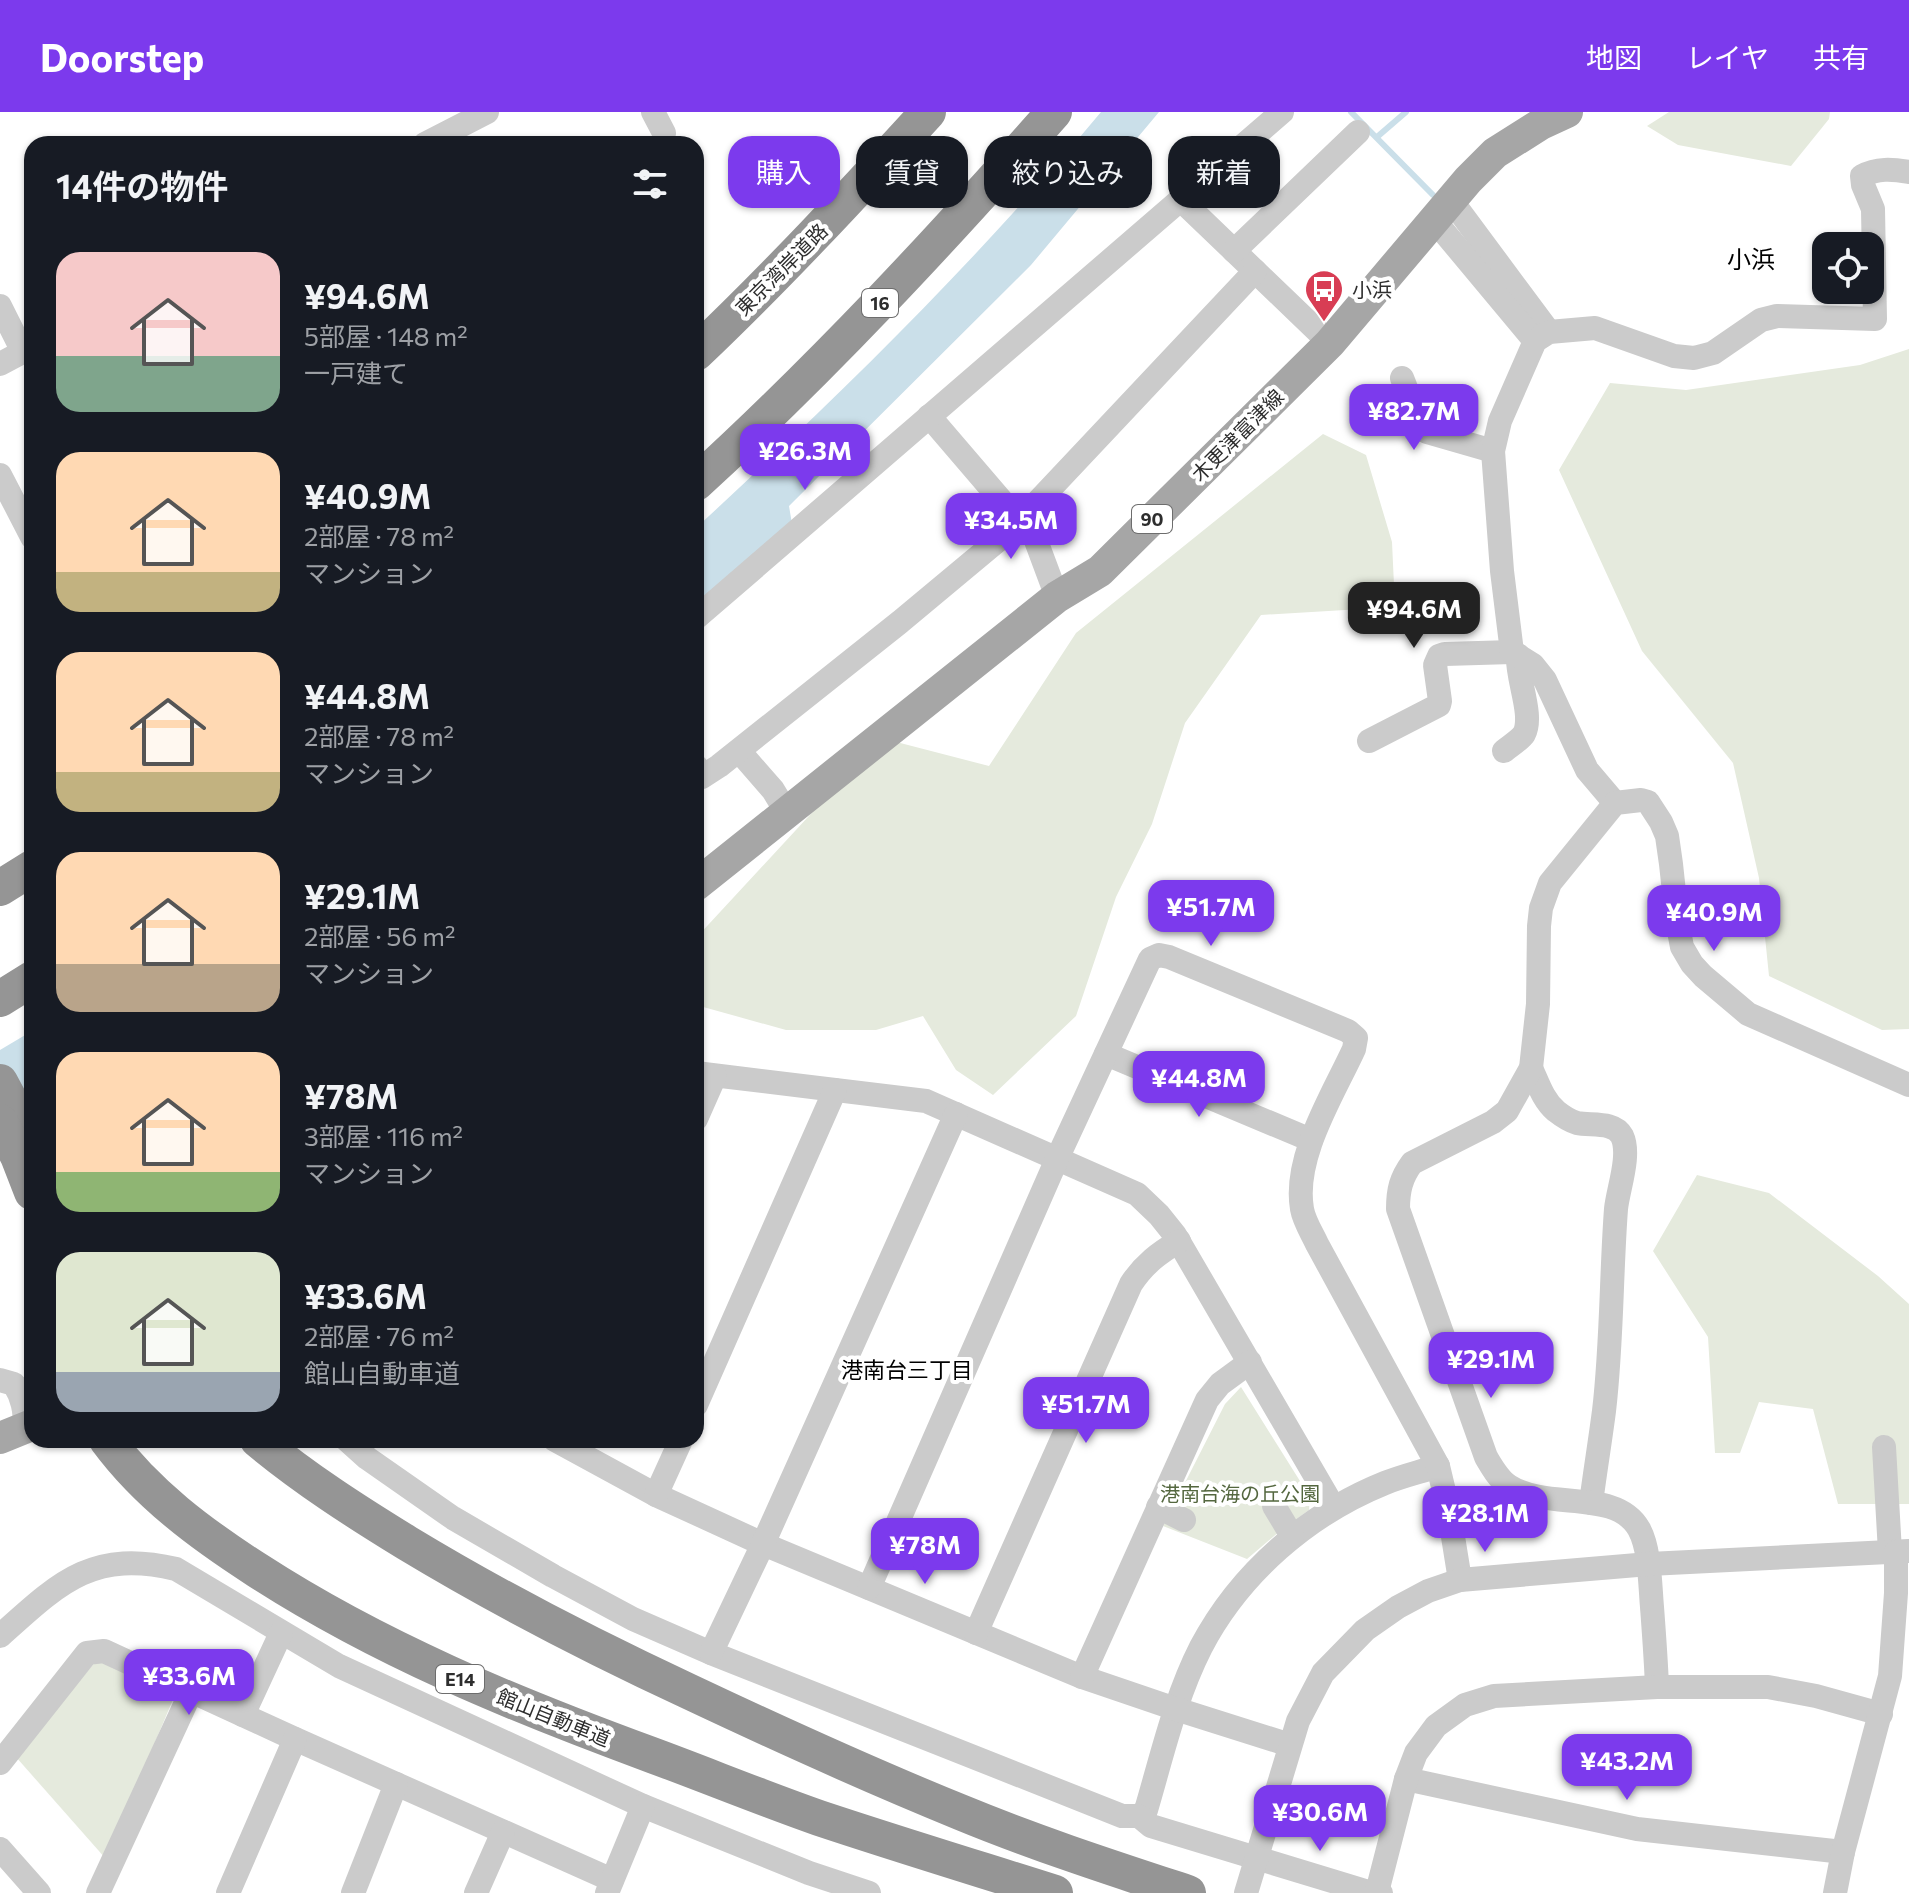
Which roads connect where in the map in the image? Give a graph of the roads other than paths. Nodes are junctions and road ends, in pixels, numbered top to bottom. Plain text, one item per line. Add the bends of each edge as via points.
1 (487, 112) edge
2 (928, 112) edge
3 (1054, 112) edge
4 (1282, 112) edge
5 (1546, 116) edge
6 (1358, 132) dead end
7 (440, 136) edge
8 (1254, 136) edge
9 (1909, 172) edge
10 (1170, 208) edge
11 (1189, 208) edge
12 (1442, 210) junction
13 (1234, 251) junction
14 (1255, 271) junction
15 (0, 306) edge
16 (1542, 337) junction
17 (24, 343) edge
18 (1330, 343) junction
19 (704, 345) edge
20 (24, 351) edge
21 (0, 364) edge
22 (1402, 378) dead end
23 (929, 416) junction
24 (1493, 451) junction
25 (0, 475) edge
26 (704, 476) edge
27 (1023, 518) junction
28 (24, 522) edge
29 (1057, 597) junction
30 (704, 611) edge
31 (1515, 654) junction
32 (1369, 741) dead end
33 (739, 751) junction
34 (1504, 751) dead end
35 (704, 776) edge
36 (1615, 803) junction
37 (787, 813) junction
38 (24, 873) edge
39 (704, 879) edge
40 (0, 888) edge
41 (24, 984) edge
42 (0, 999) edge
43 (1106, 1054) junction
44 (1531, 1068) junction
45 (706, 1075) edge
46 (0, 1082) edge
47 (1909, 1085) edge
48 (835, 1090) junction
49 (956, 1114) junction
50 (14, 1128) edge
51 (1311, 1140) junction
52 (1057, 1159) junction
53 (24, 1171) edge
54 (1179, 1241) junction
55 (1250, 1362) junction
56 (0, 1380) edge
57 (704, 1387) edge
58 (24, 1406) edge
59 (1884, 1447) dead end
60 (114, 1448) edge
61 (268, 1448) edge
62 (356, 1448) edge
63 (570, 1448) edge
64 (677, 1448) edge
65 (1438, 1466) junction
66 (656, 1495) junction
67 (1591, 1503) junction
68 (1274, 1506) dead end
69 (1158, 1507) junction
70 (1334, 1508) junction
71 (1184, 1520) dead end
72 (1292, 1536) junction
73 (763, 1544) junction
74 (1898, 1552) edge
75 (1649, 1564) junction
76 (1460, 1580) junction
77 (869, 1588) junction
78 (281, 1633) junction
79 (976, 1633) junction
80 (0, 1636) edge
81 (711, 1653) junction
82 (1082, 1677) junction
83 (1657, 1687) junction
84 (191, 1692) junction
85 (1176, 1709) junction
86 (1881, 1714) junction
87 (243, 1715) junction
88 (295, 1739) junction
89 (1290, 1745) junction
90 (0, 1763) edge
91 (1406, 1779) junction
92 (396, 1784) junction
93 (643, 1806) junction
94 (1139, 1816) junction
95 (503, 1832) junction
96 (0, 1849) edge
97 (1843, 1852) junction
98 (1256, 1859) junction
99 (610, 1886) edge
100 (39, 1893) edge
101 (98, 1893) edge
102 (228, 1893) edge
103 (353, 1893) edge
104 (476, 1893) edge
105 (869, 1893) edge
106 (1055, 1893) edge
107 (1188, 1893) edge
108 (1246, 1893) edge
109 (1379, 1893) edge
110 (1835, 1893) edge

1 - 7 street
2 - 19 highway, 東京湾岸道路
3 - 26 highway, 16 via 895,288
4 - 8 street
5 - 12 main road, 木更津富津線 / 90 via 1495,153
6 - 13 street
9 - 16 street via 1888,169 1862,176 1873,209 1875,319 1777,316 1761,320 1713,353 1694,358 1595,328
10 - 23 street
11 - 13 street
12 - 16 street
12 - 18 main road, 木更津富津線 / 90
13 - 14 street
14 - 18 street
14 - 27 street
15 - 17 street
16 - 24 street via 1500,421
18 - 29 main road, 木更津富津線 / 90 via 1100,571
20 - 21 street
22 - 24 street via 1422,429
23 - 27 street
23 - 30 street
24 - 31 street
25 - 28 street
27 - 29 street
27 - 33 street
29 - 37 main road, 木更津富津線 / 90
31 - 32 street via 1439,656 1439,705
31 - 34 street via 1527,720 1523,736
31 - 36 street via 1545,680 1587,770
33 - 35 street
33 - 37 street
36 - 44 street via 1550,883 1541,908
36 - 47 street via 1648,802 1661,822 1682,947 1703,976 1748,1014
37 - 39 main road, 木更津富津線 / 90
38 - 40 highway
41 - 42 highway
43 - 51 street
43 - 51 street via 1150,959 1159,955 1348,1031 1356,1038 1354,1049
43 - 52 street
44 - 67 street via 1554,1110 1576,1122 1607,1126 1623,1140 1604,1411
44 - 67 street via 1507,1111 1412,1163 1398,1191 1398,1209 1496,1473 1508,1486 1531,1495
45 - 48 street
46 - 50 highway
48 - 49 street via 926,1101
48 - 57 street
49 - 52 street
49 - 73 street
50 - 53 highway
51 - 65 street via 1302,1178 1302,1210
52 - 54 street via 1137,1194
52 - 77 street
54 - 55 street
54 - 79 street via 1151,1258 1131,1284
55 - 69 street via 1207,1400
55 - 70 street
56 - 58 street via 14,1384
59 - 74 street
60 - 106 highway, 館山自動車道 / E14 via 171,1508 222,1548 347,1624 437,1670 817,1817
61 - 107 highway via 351,1509 459,1574 640,1669 962,1813
62 - 81 street via 453,1518 553,1576
63 - 66 street
64 - 66 street
65 - 70 street via 1386,1482
65 - 76 street
66 - 73 street
67 - 75 street via 1615,1507 1629,1517 1639,1530
68 - 72 street
69 - 71 street
69 - 82 street
70 - 72 street
72 - 85 street via 1226,1608 1201,1647
73 - 77 street
73 - 81 street
74 - 75 street
74 - 86 street via 1893,1652
75 - 76 street
75 - 83 street
76 - 89 street via 1418,1596 1365,1630 1323,1673
77 - 79 street
78 - 80 street via 176,1569 126,1562 79,1574 44,1596
78 - 87 street
78 - 93 street via 339,1666
79 - 82 street
81 - 94 street via 1122,1816
82 - 85 street
83 - 86 street via 1768,1687
83 - 91 street via 1494,1696 1465,1705 1436,1726 1416,1753
84 - 87 street
84 - 90 street via 104,1651 87,1653
84 - 101 street
85 - 89 street
85 - 94 street via 1146,1810
86 - 97 street
87 - 88 street
88 - 92 street
88 - 102 street
89 - 98 street
91 - 97 street via 1637,1829
91 - 109 street
92 - 95 street
92 - 103 street
93 - 99 street
93 - 105 street
94 - 98 street via 1151,1826
95 - 99 street
95 - 104 street
96 - 100 street
97 - 110 street
98 - 108 street
98 - 109 street

